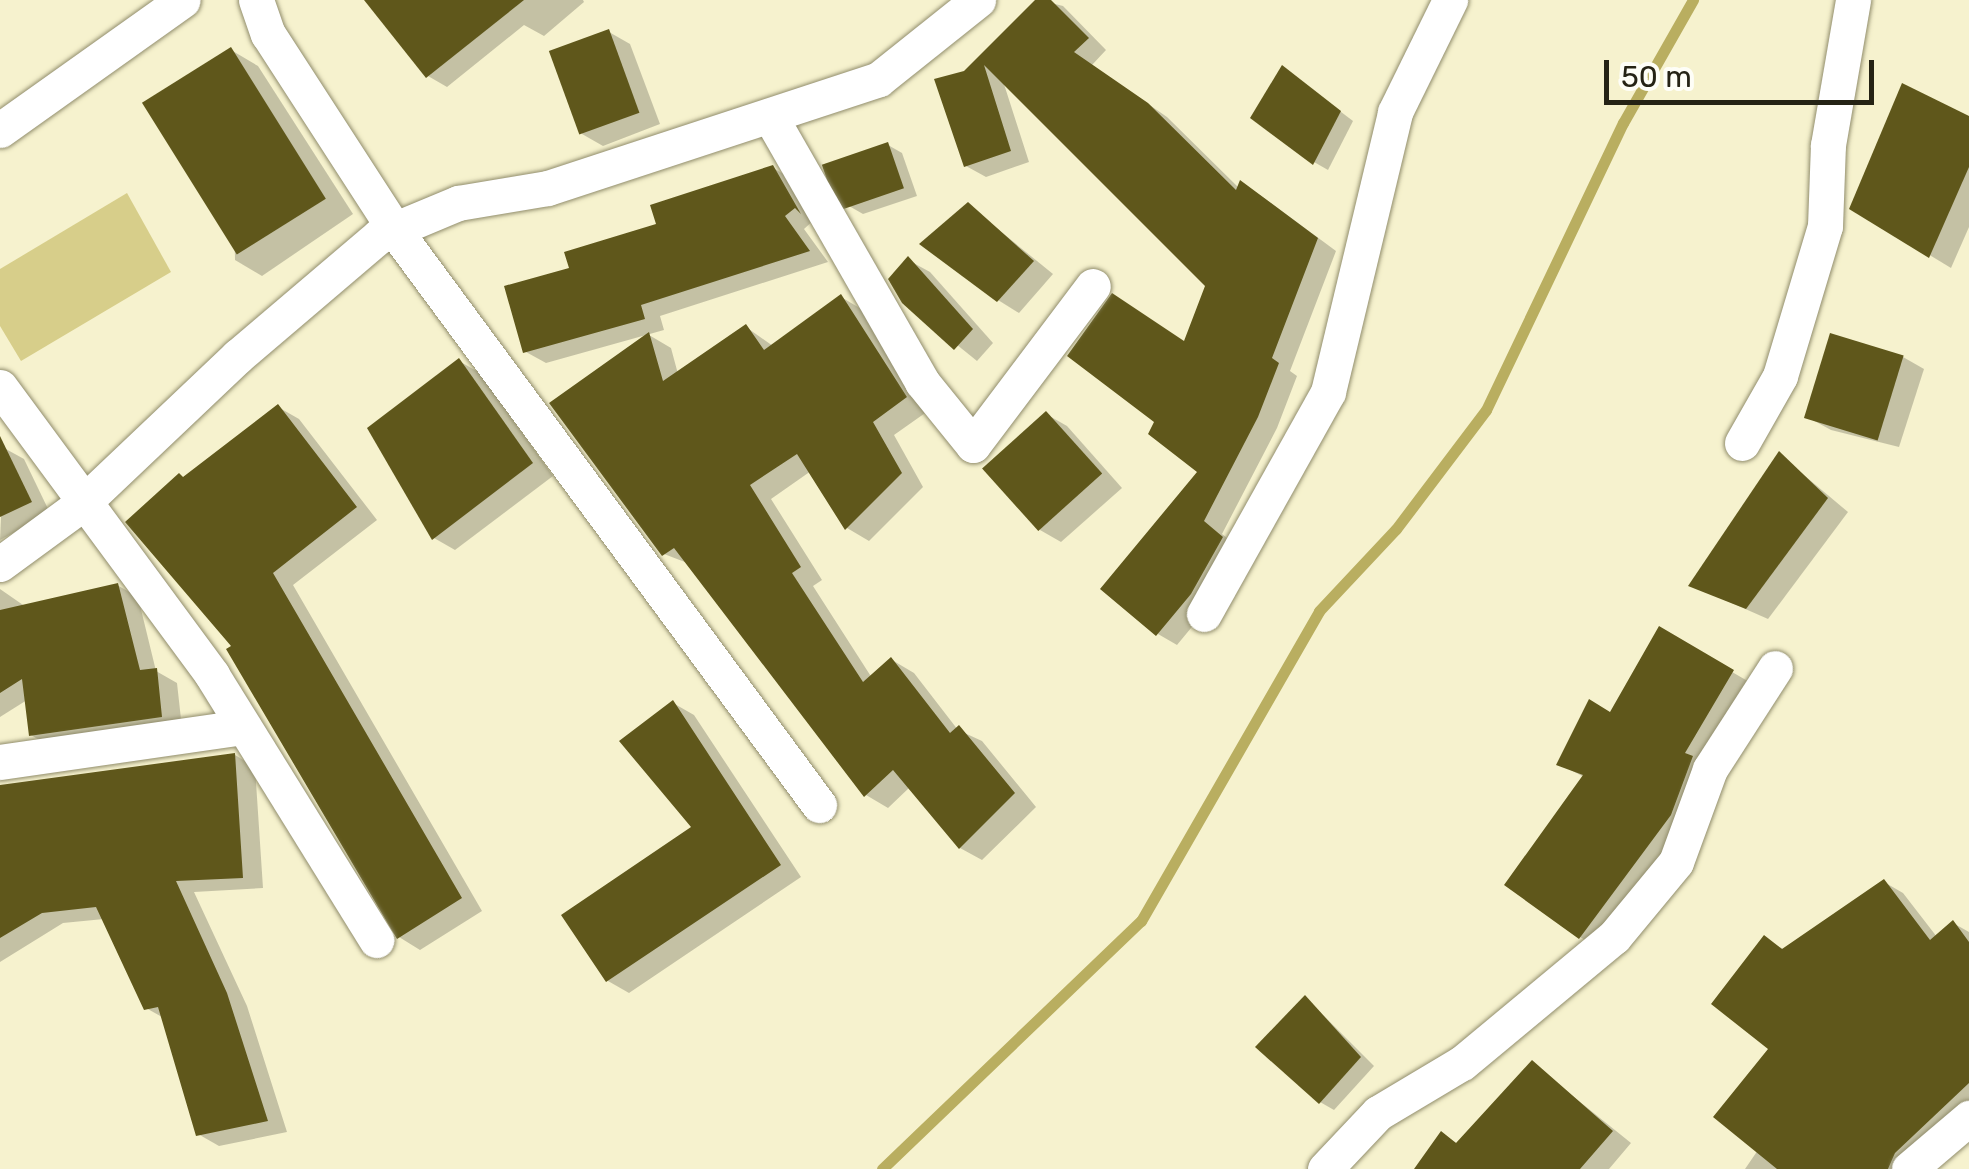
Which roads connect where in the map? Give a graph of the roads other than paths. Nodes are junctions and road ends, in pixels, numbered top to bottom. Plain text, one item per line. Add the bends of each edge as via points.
1 (184, 0) edge
2 (256, 0) edge
3 (978, 0) edge
4 (1450, 0) edge
5 (1853, 0) edge
6 (771, 118) junction
7 (0, 130) edge
8 (394, 229) junction
9 (1092, 286) dead end
10 (0, 386) edge
11 (1742, 443) dead end
12 (83, 503) junction
13 (0, 564) edge
14 (1204, 614) dead end
15 (1775, 668) dead end
16 (244, 727) junction
17 (0, 762) edge
18 (819, 805) dead end
19 (376, 940) dead end
20 (1969, 1118) edge
21 (1325, 1169) edge
22 (1909, 1169) edge

1 - 7 street
2 - 8 street via 268,34
3 - 6 street via 880,78
4 - 14 street via 1396,112 1328,392
5 - 11 street via 1828,144 1826,226 1780,376
6 - 8 street via 548,188 458,203
6 - 9 street via 922,382 973,445
8 - 12 street via 238,356
8 - 18 street
10 - 12 street
12 - 13 street
12 - 16 street
15 - 21 street via 1710,769 1676,862 1614,937 1462,1062 1378,1113
16 - 17 street
16 - 19 street
20 - 22 street

